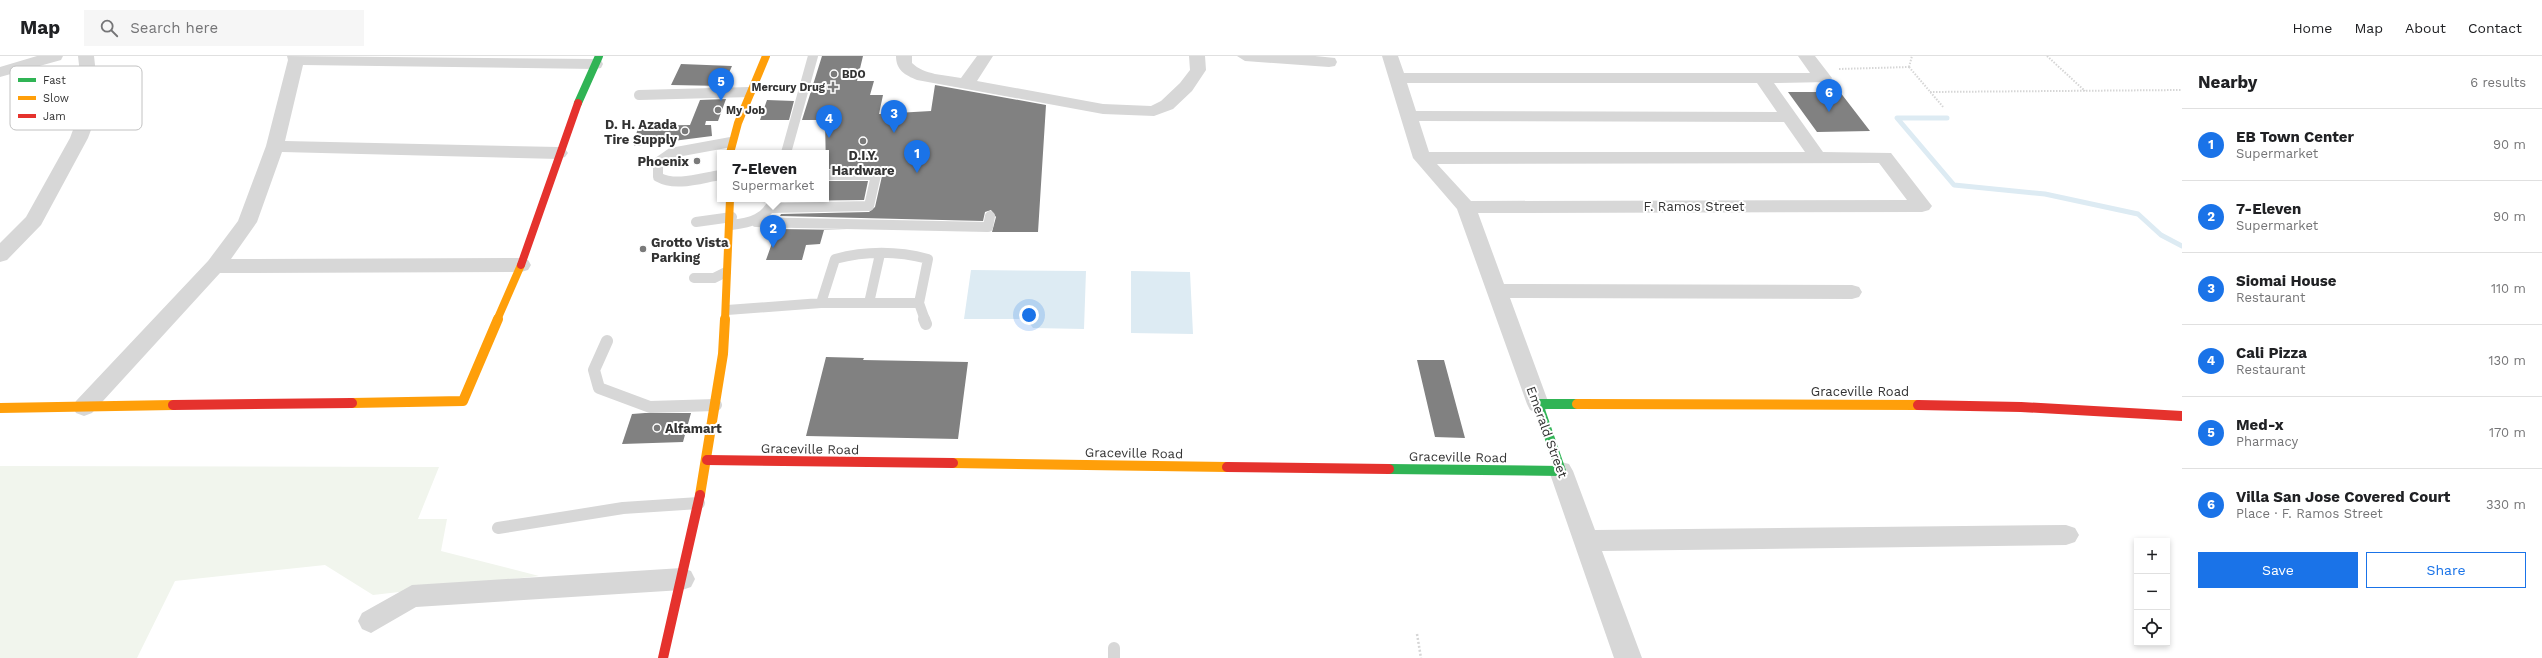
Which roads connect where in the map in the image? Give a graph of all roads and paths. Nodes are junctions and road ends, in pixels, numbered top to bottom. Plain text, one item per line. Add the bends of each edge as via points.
1 (55, 56) edge
2 (86, 56) edge
3 (766, 56) edge
4 (813, 56) edge
5 (904, 56) edge
6 (985, 56) edge
7 (1197, 56) edge
8 (1245, 56) edge
9 (1390, 56) edge
10 (1806, 56) edge
11 (1912, 56) edge
12 (2047, 56) edge
13 (295, 58) edge
14 (597, 60) edge
15 (1329, 62) dead end
16 (21, 66) edge
17 (87, 66) edge
18 (1909, 67) junction
19 (10, 69) edge
20 (1817, 70) junction
21 (0, 72) edge
22 (1397, 78) junction
23 (1762, 78) junction
24 (965, 85) junction
25 (2182, 90) edge
26 (2085, 91) junction
27 (750, 92) junction
28 (1930, 92) junction
29 (639, 95) dead end
30 (1944, 108) dead end
31 (1409, 116) junction
32 (1789, 117) junction
33 (82, 130) edge
34 (731, 142) junction
35 (274, 146) junction
36 (730, 150) edge
37 (787, 150) edge
38 (559, 153) junction
39 (1816, 156) junction
40 (1422, 158) junction
41 (717, 175) edge
42 (829, 175) edge
43 (730, 202) edge
44 (773, 203) edge
45 (1466, 207) junction
46 (990, 216) dead end
47 (732, 221) junction
48 (696, 222) dead end
49 (756, 222) junction
50 (880, 254) junction
51 (0, 255) edge
52 (520, 265) junction
53 (215, 266) junction
54 (726, 272) junction
55 (694, 278) dead end
56 (1497, 291) junction
57 (1852, 292) dead end
58 (821, 303) junction
59 (869, 303) junction
60 (919, 303) junction
61 (727, 310) junction
62 (926, 324) dead end
63 (607, 341) dead end
64 (1538, 404) junction
65 (716, 405) junction
66 (84, 407) junction
67 (0, 408) edge
68 (2182, 416) edge
69 (707, 460) junction
70 (1561, 471) junction
71 (699, 503) junction
72 (498, 528) dead end
73 (2066, 535) dead end
74 (1586, 541) junction
75 (682, 579) junction
76 (371, 621) dead end
77 (1417, 634) dead end
78 (663, 658) edge
79 (1421, 658) edge
80 (1628, 658) edge

1 - 16 street
2 - 17 street
3 - 27 street
4 - 37 lane
5 - 24 street via 904,64 911,71 922,76
6 - 24 street
7 - 24 street via 1198,70 1186,87 1167,106 1154,111 1103,109
8 - 15 street
9 - 22 street
10 - 20 street
11 - 18 path
12 - 26 path
13 - 14 street
13 - 35 street
14 - 38 street via 584,86
18 - 20 path
18 - 28 path
19 - 21 street
20 - 23 street via 1823,78
22 - 23 street
22 - 31 street
23 - 32 street
25 - 26 path
26 - 28 path
27 - 29 lane
27 - 34 street
28 - 30 path
31 - 32 street
31 - 40 street
32 - 39 street
33 - 51 street via 34,221
34 - 36 street
34 - 41 lane via 671,153 658,162 658,177 662,181
35 - 38 street
35 - 53 street via 247,222
38 - 52 street
39 - 40 street
39 - 45 street, F. Ramos Street via 1884,157 1922,206
40 - 45 street
42 - 44 lane via 876,175 869,206
43 - 47 street
44 - 49 lane
45 - 56 street, Emerald Street
46 - 49 lane via 988,227
47 - 48 lane
47 - 49 lane
47 - 54 street
50 - 58 lane via 835,259
50 - 59 lane
50 - 60 lane via 917,255 928,259
52 - 53 street
52 - 66 street via 463,401
53 - 66 street
54 - 55 lane via 714,278
54 - 61 street
56 - 57 street
56 - 64 street, Emerald Street
58 - 59 lane
58 - 61 lane
59 - 60 lane
60 - 62 lane
61 - 65 street
63 - 65 lane via 594,370 599,388 650,407
64 - 68 street, Graceville Road via 1989,406 2076,408
64 - 70 street, Emerald Street
65 - 69 street
66 - 67 street
69 - 70 street, Graceville Road
69 - 71 street
70 - 74 street, Emerald Street
71 - 72 lane via 656,505
71 - 75 street
73 - 74 street
74 - 80 street, Emerald Street
75 - 76 street via 412,596
75 - 78 street
77 - 79 path

